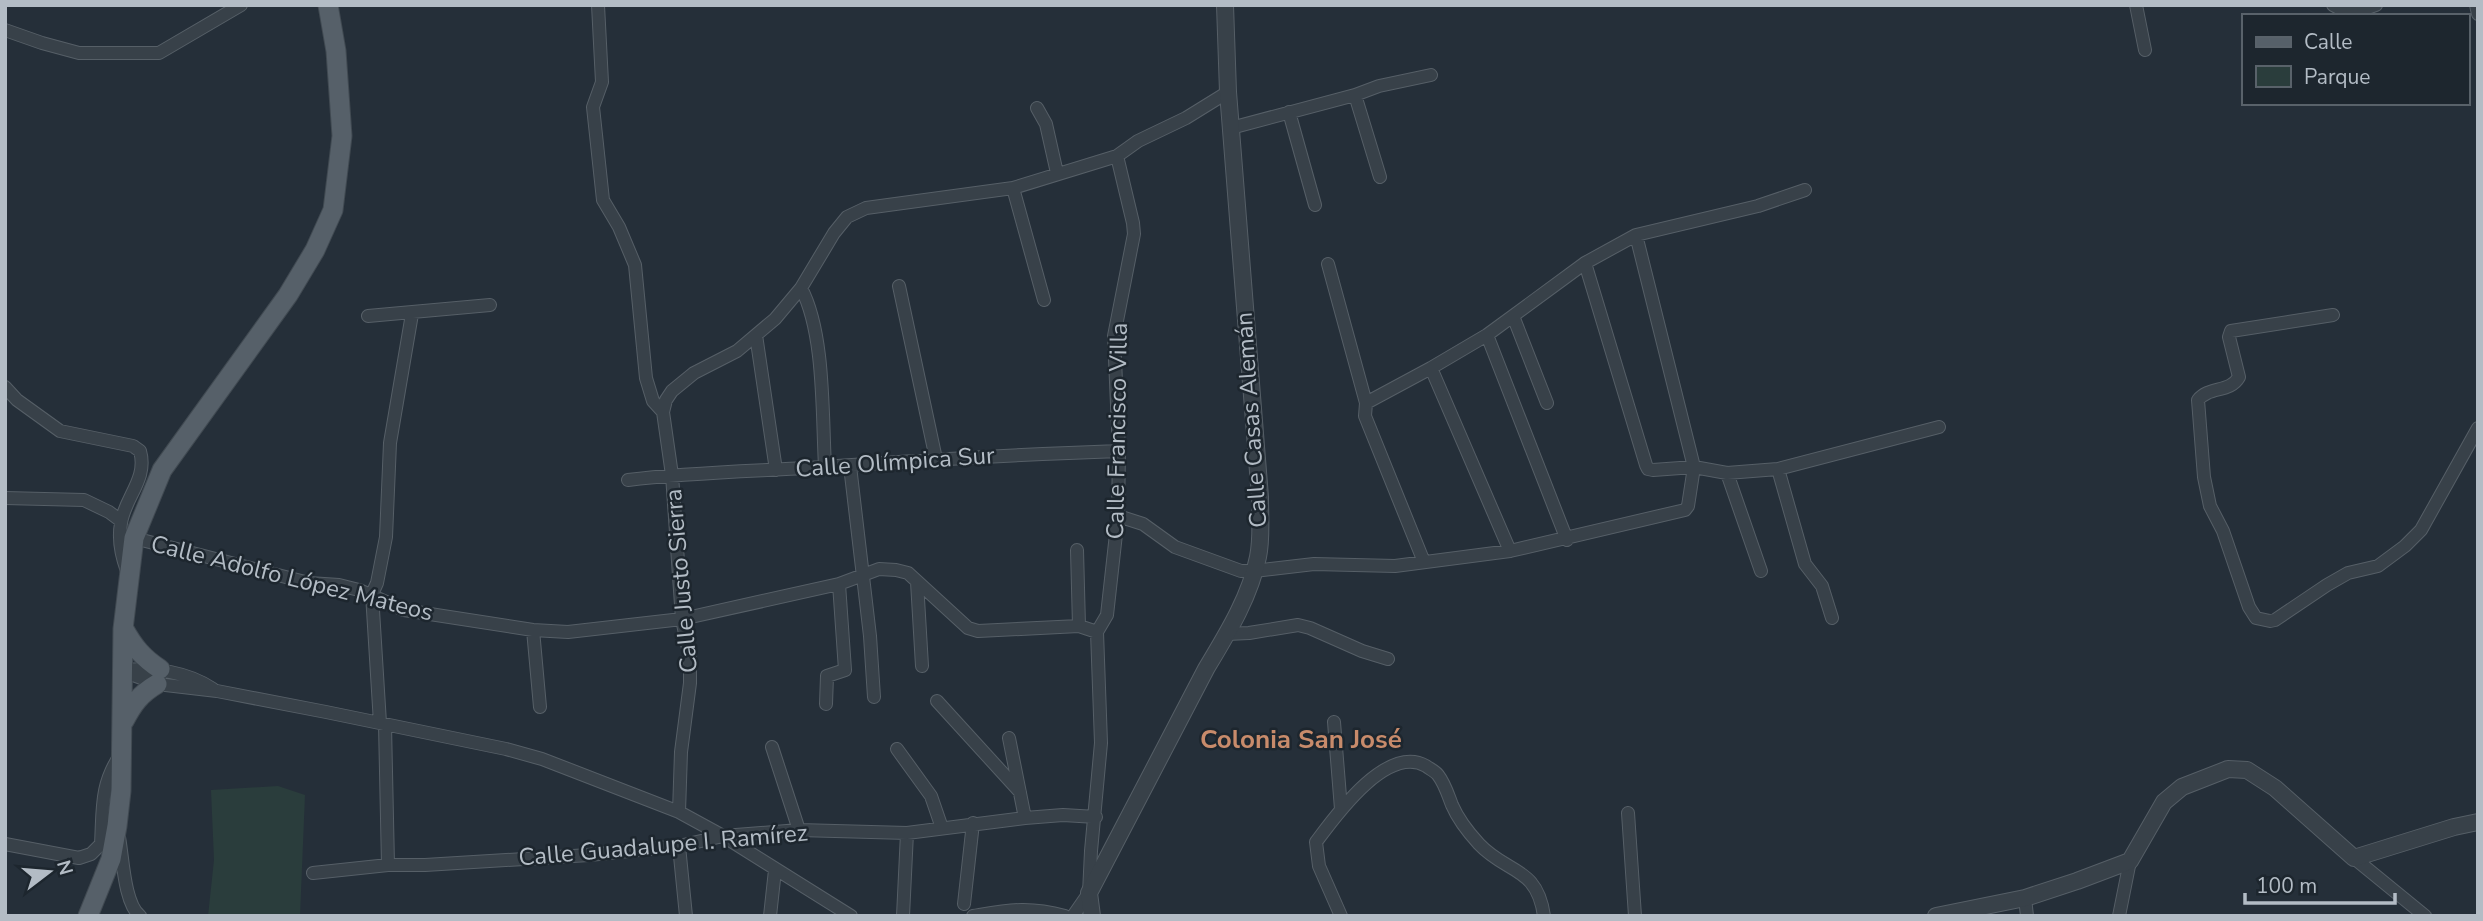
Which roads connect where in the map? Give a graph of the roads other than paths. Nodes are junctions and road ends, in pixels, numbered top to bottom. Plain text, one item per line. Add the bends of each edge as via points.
1 (241, 5) edge
2 (328, 5) edge
3 (597, 5) edge
4 (1225, 5) edge
5 (2136, 5) edge
6 (2333, 5) edge
7 (2376, 5) edge
8 (2476, 5) edge
9 (2478, 14) edge
10 (5, 30) edge
11 (2144, 50) dead end
12 (1431, 75) dead end
13 (1228, 92) junction
14 (1356, 95) junction
15 (1037, 108) dead end
16 (1289, 112) junction
17 (1231, 128) junction
18 (1117, 156) junction
19 (1058, 173) junction
20 (1380, 177) dead end
21 (1013, 188) junction
22 (1805, 190) dead end
23 (1315, 205) dead end
24 (1636, 235) junction
25 (1585, 263) junction
26 (1328, 264) dead end
27 (900, 286) dead end
28 (801, 288) junction
29 (1044, 300) dead end
30 (490, 305) dead end
31 (412, 314) junction
32 (2333, 315) dead end
33 (368, 316) dead end
34 (1513, 316) junction
35 (755, 335) junction
36 (1487, 335) junction
37 (1431, 368) junction
38 (5, 387) edge
39 (1366, 403) junction
40 (1547, 403) dead end
41 (663, 412) junction
42 (1939, 427) dead end
43 (2478, 428) edge
44 (1119, 451) junction
45 (936, 459) junction
46 (825, 466) junction
47 (850, 466) junction
48 (1694, 467) junction
49 (1778, 469) junction
50 (776, 470) junction
51 (1727, 474) junction
52 (672, 475) junction
53 (628, 480) dead end
54 (5, 498) edge
55 (1118, 516) junction
56 (121, 521) junction
57 (134, 538) junction
58 (1567, 540) junction
59 (1077, 550) dead end
60 (1510, 551) junction
61 (1424, 562) junction
62 (1254, 571) junction
63 (1761, 571) dead end
64 (863, 574) junction
65 (128, 575) junction
66 (917, 582) junction
67 (839, 584) junction
68 (372, 594) junction
69 (1832, 618) dead end
70 (682, 619) junction
71 (1079, 626) junction
72 (123, 629) junction
73 (533, 629) junction
74 (1097, 632) junction
75 (1227, 635) junction
76 (1388, 659) dead end
77 (922, 666) dead end
78 (122, 671) junction
79 (159, 677) junction
80 (874, 697) dead end
81 (937, 701) dead end
82 (826, 705) dead end
83 (540, 707) dead end
84 (1334, 722) dead end
85 (382, 724) junction
86 (122, 725) junction
87 (1009, 737) dead end
88 (772, 747) dead end
89 (897, 749) dead end
90 (121, 754) junction
91 (1020, 792) junction
92 (1341, 809) junction
93 (679, 813) junction
94 (1628, 813) dead end
95 (1096, 817) junction
96 (1025, 818) junction
97 (2478, 822) edge
98 (973, 823) junction
99 (117, 827) junction
100 (942, 828) junction
101 (799, 830) junction
102 (907, 833) junction
103 (723, 836) junction
104 (5, 844) edge
105 (679, 846) junction
106 (2354, 858) junction
107 (2130, 861) junction
108 (388, 865) junction
109 (775, 870) junction
110 (313, 873) dead end
111 (1089, 893) junction
112 (2025, 898) junction
113 (964, 904) dead end
114 (88, 916) edge
115 (140, 916) edge
116 (686, 916) edge
117 (770, 916) edge
118 (851, 916) edge
119 (903, 916) edge
120 (974, 916) edge
121 (1065, 916) edge
122 (1073, 916) edge
123 (1092, 916) edge
124 (1340, 916) edge
125 (1544, 916) edge
126 (1635, 916) edge
127 (1936, 916) edge
128 (2027, 916) edge
129 (2119, 916) edge
130 (2425, 916) edge

1 - 10 street via 159,53 79,52
2 - 57 main road via 342,136 333,209 288,295 162,470
3 - 41 street, Calle Justo Sierra via 603,82 593,107 603,200 635,265 648,389
4 - 13 street, Calle Casas Alemán
5 - 11 street
6 - 7 street via 2355,12
8 - 9 street
12 - 14 street
13 - 17 street, Calle Casas Alemán
13 - 18 street
14 - 16 street
14 - 20 street
15 - 19 street via 1046,124
16 - 17 street
16 - 23 street
17 - 62 street, Calle Casas Alemán via 1259,497 1259,554
18 - 19 street
18 - 44 street, Calle Francisco Villa via 1133,223 1114,336
19 - 21 street
21 - 28 street via 866,208 847,217
21 - 29 street
22 - 24 street
24 - 25 street
24 - 48 street
25 - 34 street
25 - 48 street via 1648,469
26 - 39 street
27 - 45 street
28 - 35 street
28 - 46 street via 816,337
30 - 31 street
31 - 33 street
31 - 68 street via 390,443 386,537
32 - 43 street via 2231,331 2239,377 2233,386 2204,393 2198,400 2204,477 2213,513 2256,618 2270,621 2284,616 2348,573 2378,566 2405,546 2421,530
34 - 36 street
34 - 40 street
35 - 41 street via 672,391
35 - 50 street
36 - 37 street
36 - 58 street
37 - 39 street
37 - 60 street
38 - 56 street via 60,431 139,451 142,471
39 - 61 street via 1365,416
41 - 52 street, Calle Justo Sierra
42 - 49 street
44 - 45 street, Calle Olímpica Sur
44 - 55 street, Calle Francisco Villa
45 - 47 street, Calle Olímpica Sur
46 - 47 street, Calle Olímpica Sur
46 - 50 street, Calle Olímpica Sur
47 - 64 street
48 - 51 street
48 - 58 street via 1685,510
49 - 51 street
49 - 69 street via 1805,564 1822,586
50 - 52 street, Calle Olímpica Sur
51 - 63 street
52 - 53 street, Calle Olímpica Sur
52 - 70 street, Calle Justo Sierra
54 - 56 street via 84,500
55 - 62 street via 1143,524 1175,547 1241,571
55 - 74 street, Calle Francisco Villa via 1107,615
56 - 65 street via 120,548
57 - 65 main road
57 - 68 street, Calle Adolfo López Mateos via 297,580
58 - 60 street
59 - 71 street
60 - 61 street
61 - 62 street via 1314,564
62 - 75 street, Calle Casas Alemán
64 - 66 street, Calle Adolfo López Mateos via 897,570
64 - 67 street, Calle Adolfo López Mateos
64 - 80 street
65 - 72 main road
66 - 71 street, Calle Adolfo López Mateos via 968,628 978,631
66 - 77 street
67 - 70 street, Calle Adolfo López Mateos
67 - 82 street via 845,670 827,676
68 - 73 street, Calle Adolfo López Mateos via 404,610
68 - 85 street
70 - 73 street, Calle Adolfo López Mateos via 568,632
70 - 93 street, Calle Justo Sierra via 690,683
71 - 74 street, Calle Adolfo López Mateos
72 - 78 main road
72 - 79 main road
73 - 83 street
74 - 95 street, Calle Francisco Villa via 1101,744
75 - 76 street via 1298,625
75 - 111 street, Calle Casas Alemán
78 - 79 street
78 - 86 main road
79 - 85 street
79 - 86 main road via 133,703
81 - 91 street
84 - 92 street
85 - 93 street via 542,759
85 - 108 street
86 - 90 main road
87 - 91 street
88 - 101 street
89 - 100 street via 931,796
90 - 99 main road
90 - 104 street via 109,771 104,790 101,844 91,854 79,858
91 - 96 street
92 - 124 street via 1316,842 1323,878
92 - 125 street via 1387,767 1417,761 1437,773 1459,819 1482,847 1528,878 1541,899
93 - 103 street
94 - 126 street
95 - 96 street, Calle Guadalupe I. Ramírez
95 - 111 street, Calle Francisco Villa
96 - 98 street, Calle Guadalupe I. Ramírez
97 - 106 street
98 - 100 street, Calle Guadalupe I. Ramírez
98 - 113 street
99 - 114 main road via 111,859
99 - 115 street via 129,901
100 - 102 street, Calle Guadalupe I. Ramírez
101 - 102 street, Calle Guadalupe I. Ramírez
101 - 103 street, Calle Guadalupe I. Ramírez
102 - 119 street
103 - 105 street, Calle Guadalupe I. Ramírez
103 - 109 street
105 - 108 street, Calle Guadalupe I. Ramírez
105 - 116 street
106 - 107 street via 2275,788 2246,770 2228,769 2182,787 2164,802
106 - 130 street
107 - 112 street
107 - 129 street
108 - 110 street, Calle Guadalupe I. Ramírez
109 - 117 street
109 - 118 street
111 - 122 street, Calle Casas Alemán
111 - 123 street, Calle Francisco Villa
112 - 127 street
112 - 128 street
120 - 121 street via 1035,908

